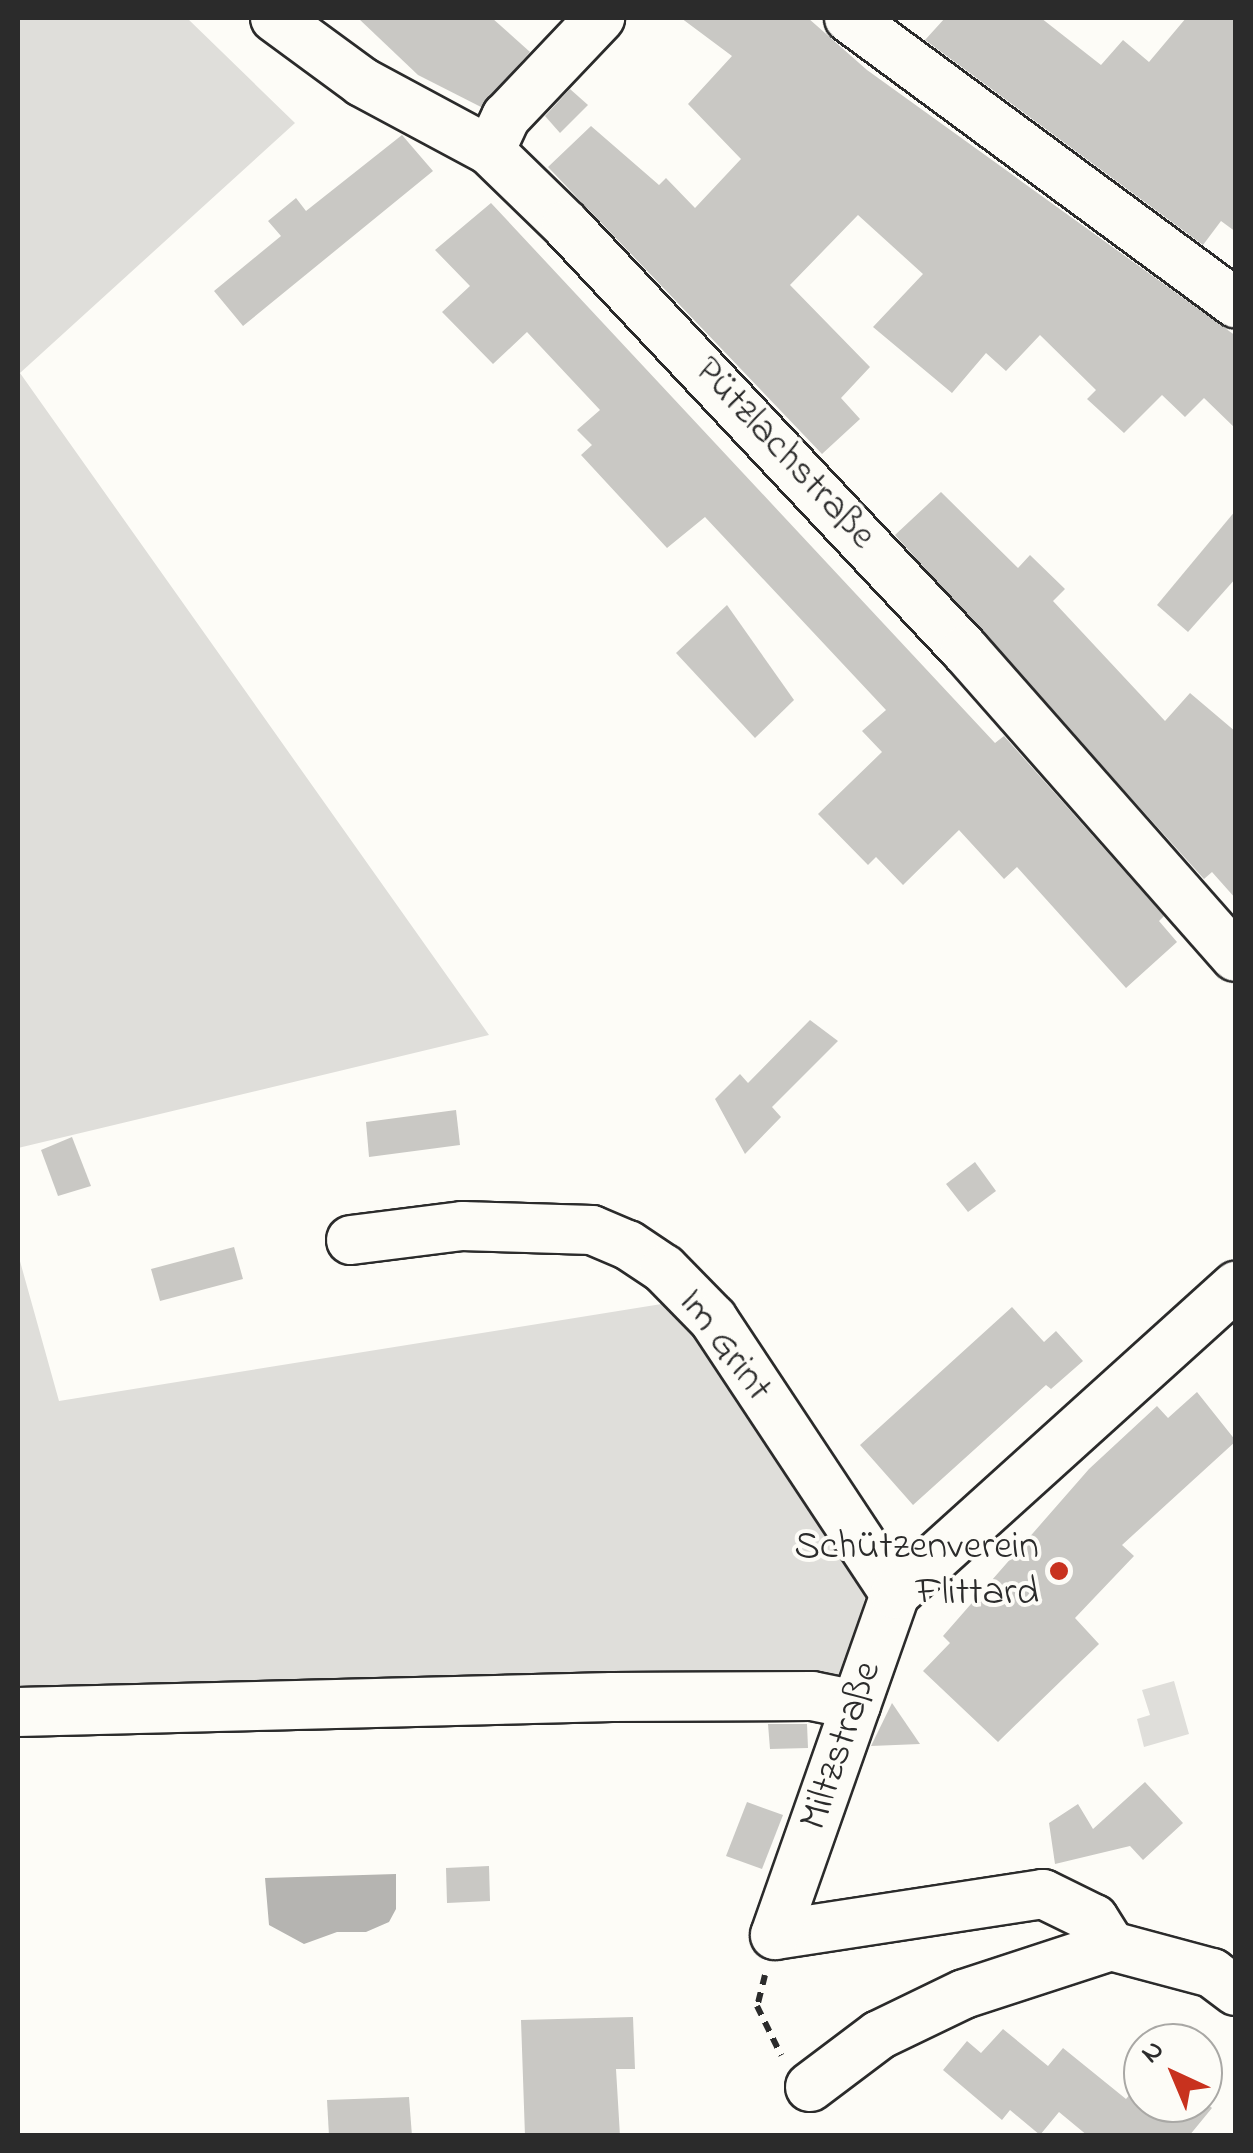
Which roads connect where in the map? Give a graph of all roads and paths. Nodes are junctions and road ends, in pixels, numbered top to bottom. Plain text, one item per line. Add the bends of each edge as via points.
1 (274, 18) edge
2 (600, 18) edge
3 (849, 18) edge
4 (490, 151) junction
5 (1236, 304) edge
6 (1236, 957) edge
7 (351, 1240) dead end
8 (1236, 1286) edge
9 (895, 1594) junction
10 (856, 1704) junction
11 (18, 1712) edge
12 (775, 1935) junction
13 (1111, 1946) junction
14 (1236, 1991) edge
15 (810, 2087) joint

1 - 4 street, Pützlachstraße via 362,82
2 - 4 street via 506,117
3 - 5 street
4 - 6 street, Pützlachstraße via 681,342
7 - 9 street, Im Grint via 462,1226 592,1230 628,1244 713,1318
8 - 9 street, Miltzstraße
9 - 10 street, Miltzstraße
10 - 11 street via 812,1696 630,1697
10 - 12 street, Miltzstraße
12 - 13 street via 1043,1894 1094,1919
12 - 15 path via 757,2006 775,2048
13 - 14 street via 1212,1974
13 - 15 street via 964,1994 879,2036

